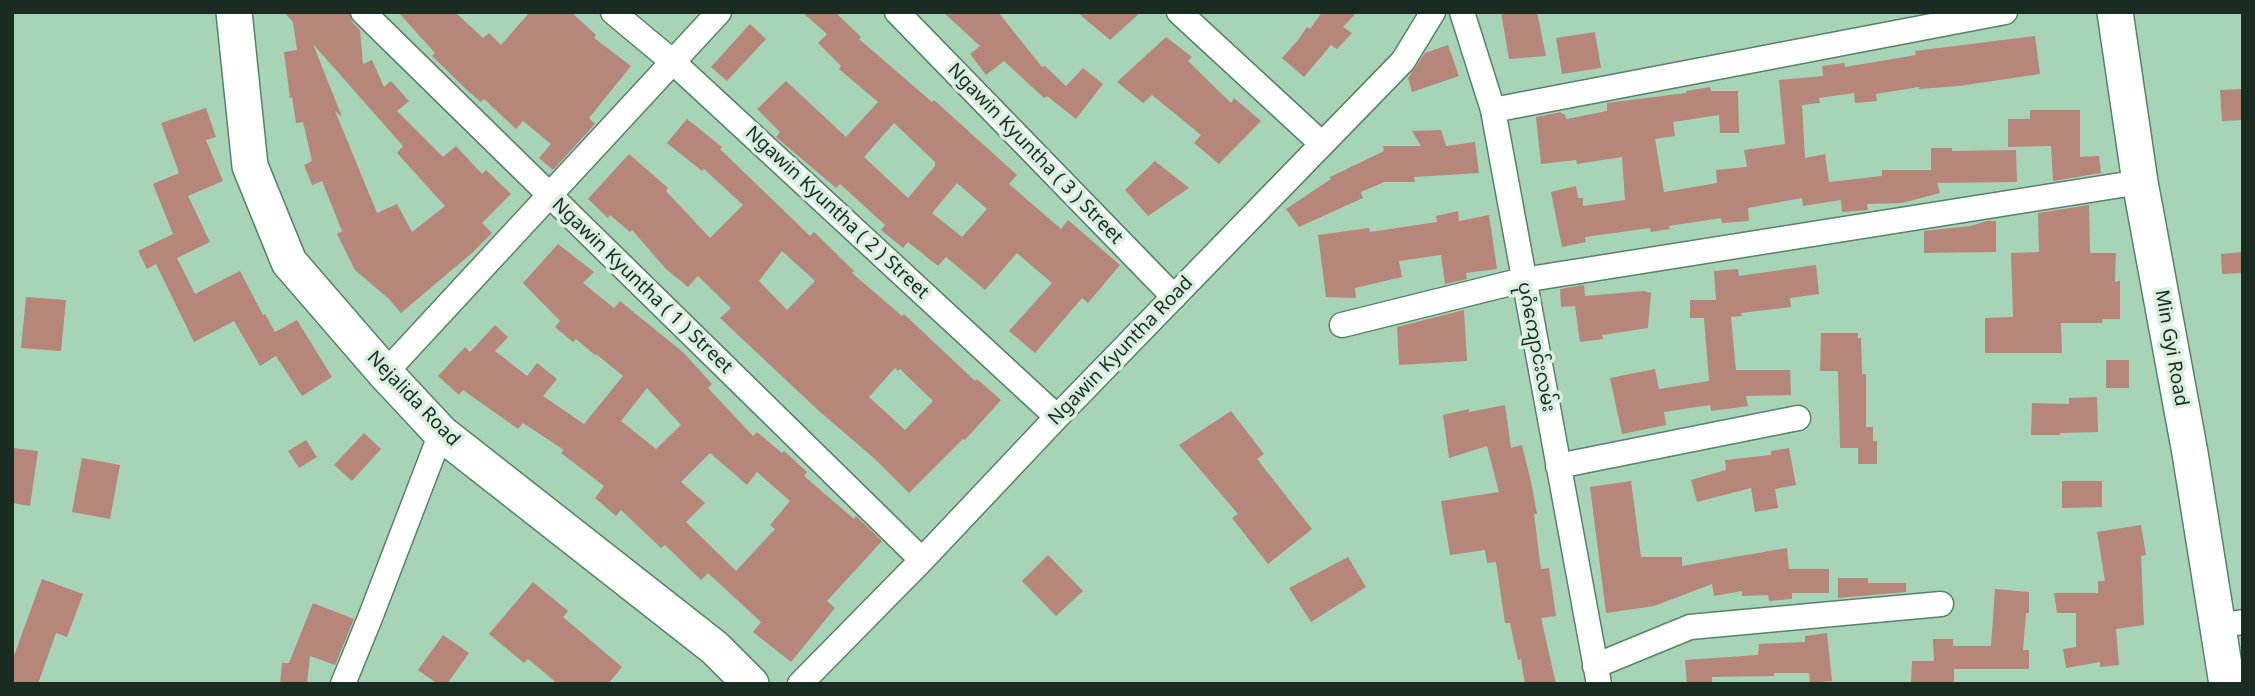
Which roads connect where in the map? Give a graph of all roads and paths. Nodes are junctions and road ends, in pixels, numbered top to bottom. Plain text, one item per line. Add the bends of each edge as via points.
1 (234, 12) edge
2 (363, 12) edge
3 (613, 12) edge
4 (719, 12) edge
5 (897, 12) edge
6 (1179, 12) edge
7 (1433, 12) edge
8 (1462, 12) edge
9 (2005, 12) edge
10 (2115, 12) edge
11 (673, 62) junction
12 (1493, 110) junction
13 (1322, 144) junction
14 (2140, 182) junction
15 (550, 196) junction
16 (1523, 280) junction
17 (1174, 296) junction
18 (1342, 325) dead end
19 (385, 373) junction
20 (1057, 417) junction
21 (1798, 418) dead end
22 (441, 433) junction
23 (1558, 466) junction
24 (922, 560) junction
25 (1941, 604) dead end
26 (2230, 624) edge
27 (1597, 675) edge
28 (343, 684) edge
29 (751, 684) edge
30 (800, 684) edge
31 (2227, 684) edge

1 - 19 main road, Nejalida Road via 250,166 289,262
2 - 15 street, Ngawin Kyuntha ( 1 ) Street
3 - 11 street, Ngawin Kyuntha ( 2 ) Street
4 - 11 street
5 - 17 street, Ngawin Kyuntha ( 3 ) Street
6 - 13 street
7 - 13 street, Ngawin Kyuntha Road via 1403,61
8 - 12 street, ပုဂံကျောင်းလမ်း
9 - 12 street
10 - 14 main road, Min Gyi Road
11 - 15 street
11 - 20 street, Ngawin Kyuntha ( 2 ) Street
12 - 16 street, ပုဂံကျောင်းလမ်း
13 - 17 street, Ngawin Kyuntha Road
14 - 16 street
14 - 26 main road, Min Gyi Road via 2190,453
15 - 19 street
15 - 24 street, Ngawin Kyuntha ( 1 ) Street
16 - 18 street
16 - 23 street, ပုဂံကျောင်းလမ်း
17 - 20 street, Ngawin Kyuntha Road
19 - 22 main road, Nejalida Road
20 - 24 street, Ngawin Kyuntha Road
21 - 23 street
22 - 28 street
22 - 29 main road, Nejalida Road via 715,648
23 - 27 street, ပုဂံကျောင်းလမ်း
24 - 30 street, Ngawin Kyuntha Road
25 - 27 street via 1690,627
26 - 31 main road, Min Gyi Road

